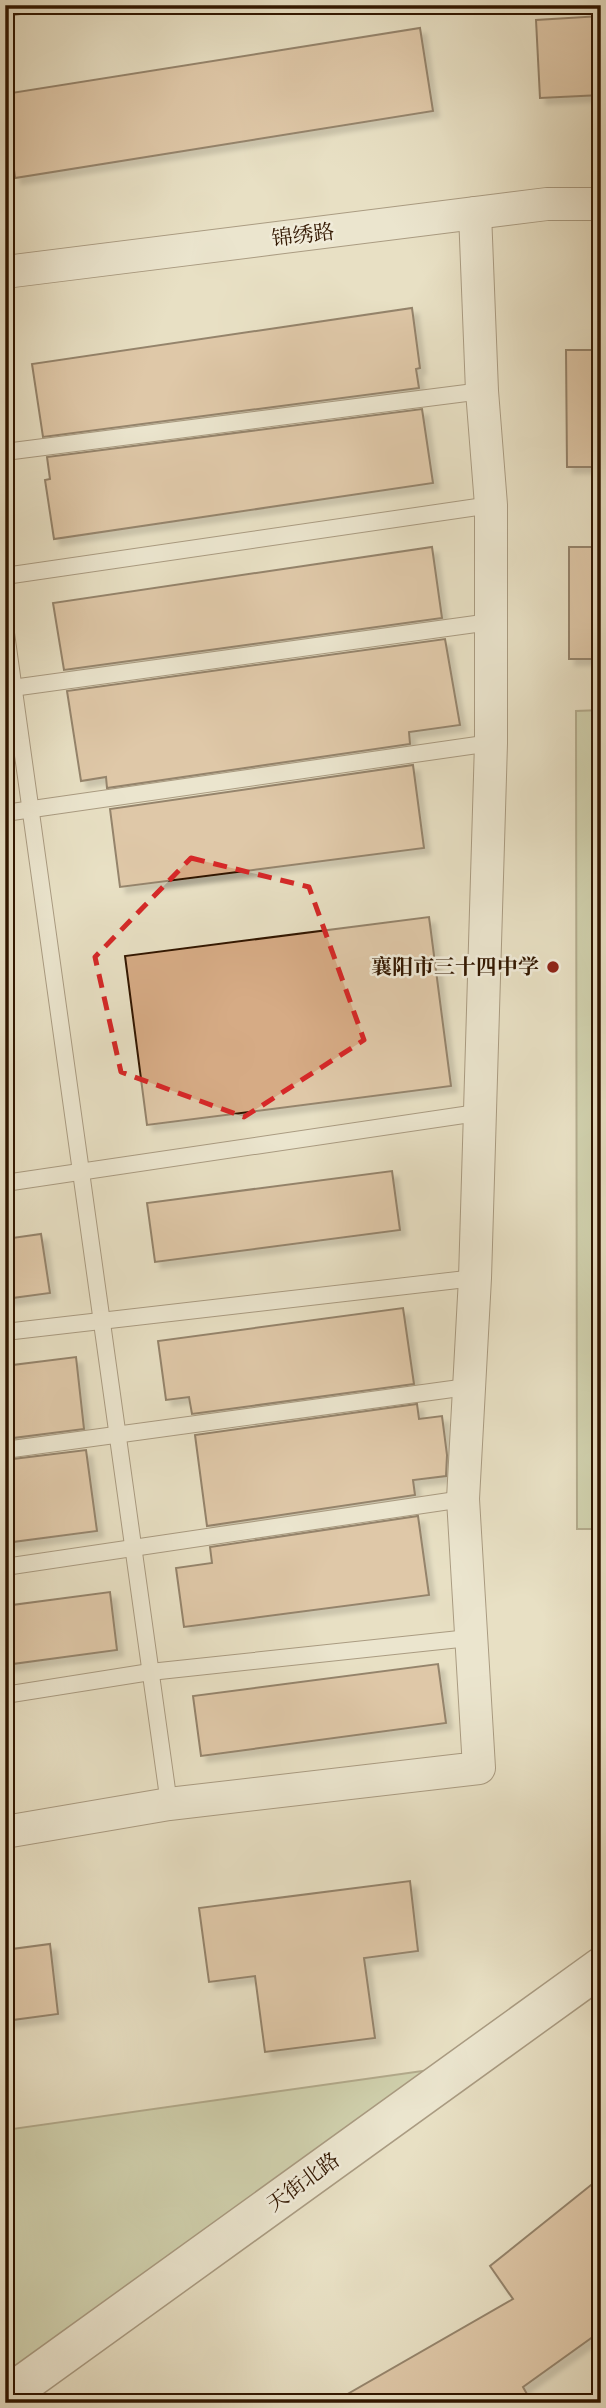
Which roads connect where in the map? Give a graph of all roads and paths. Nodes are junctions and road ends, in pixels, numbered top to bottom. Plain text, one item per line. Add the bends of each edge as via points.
1 (25, 5) edge
2 (5, 9) edge
3 (601, 204) edge
4 (475, 213) junction
5 (5, 272) edge
6 (482, 390) junction
7 (5, 452) edge
8 (491, 505) junction
9 (5, 576) edge
10 (490, 622) junction
11 (5, 626) edge
12 (9, 688) edge
13 (491, 743) junction
14 (31, 809) junction
15 (5, 813) edge
16 (478, 1114) junction
17 (81, 1171) junction
18 (5, 1183) edge
19 (475, 1278) junction
20 (102, 1319) junction
21 (5, 1332) edge
22 (467, 1387) junction
23 (117, 1433) junction
24 (5, 1450) edge
25 (463, 1499) junction
26 (133, 1547) junction
27 (5, 1567) edge
28 (469, 1638) junction
29 (150, 1672) junction
30 (5, 1695) edge
31 (169, 1804) junction
32 (5, 1832) edge
33 (601, 1967) edge
34 (5, 2397) edge

1 - 2 lane
3 - 4 street, 锦绣路 via 547,204
4 - 5 street, 锦绣路
4 - 6 street
6 - 7 lane
6 - 8 street
8 - 9 lane
8 - 10 street
10 - 12 lane
10 - 13 street
11 - 12 lane
12 - 14 lane
13 - 14 lane
13 - 16 street
14 - 15 lane
14 - 17 lane
16 - 17 lane
16 - 19 street
17 - 18 lane
17 - 20 lane
19 - 20 lane
19 - 22 street
20 - 21 lane
20 - 23 lane
22 - 23 lane
22 - 25 street
23 - 24 lane
23 - 26 lane
25 - 26 lane
25 - 28 street
26 - 27 lane
26 - 29 lane
28 - 29 lane
28 - 31 street via 479,1768
29 - 30 lane
29 - 31 lane
31 - 32 street
33 - 34 street, 天街北路

